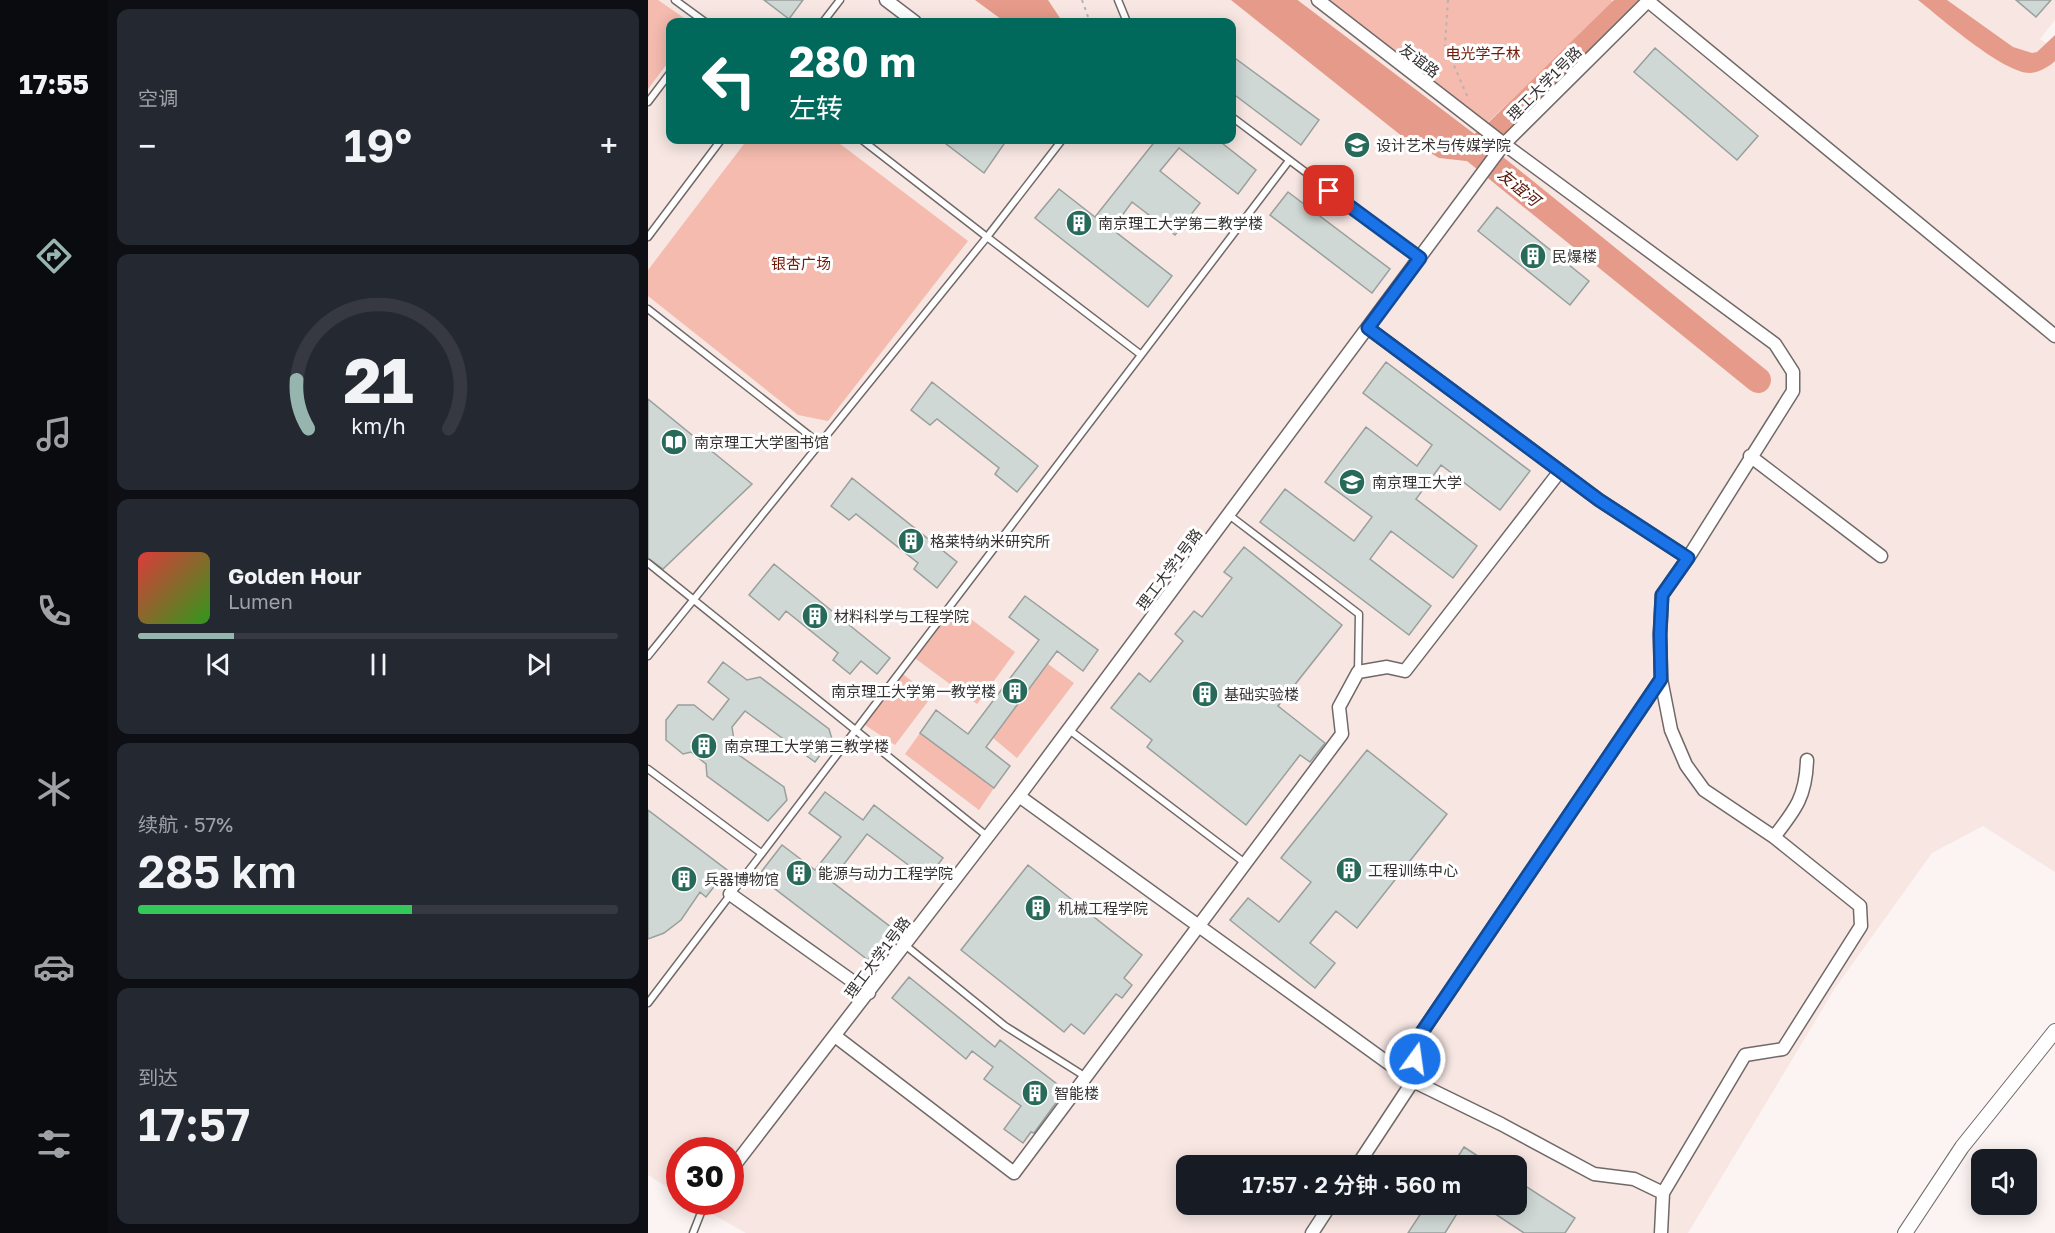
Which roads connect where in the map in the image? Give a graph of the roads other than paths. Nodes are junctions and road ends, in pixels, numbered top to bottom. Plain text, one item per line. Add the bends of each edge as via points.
1 (675, 0) edge
2 (840, 0) edge
3 (886, 0) edge
4 (1118, 0) edge
5 (1318, 0) edge
6 (1649, 1) edge
7 (700, 18) edge
8 (825, 18) edge
9 (910, 18) edge
10 (1125, 18) edge
11 (666, 78) edge
12 (648, 102) edge
13 (1236, 120) edge
14 (718, 144) edge
15 (867, 144) edge
16 (1059, 144) edge
17 (1504, 144) junction
18 (1288, 162) junction
19 (648, 237) edge
20 (987, 237) junction
21 (1420, 258) junction
22 (648, 309) edge
23 (1368, 328) junction
24 (2055, 336) edge
25 (1140, 354) junction
26 (819, 443) junction
27 (1750, 456) junction
28 (1560, 471) junction
29 (1228, 514) junction
30 (1881, 556) dead end
31 (1688, 558) junction
32 (648, 563) edge
33 (693, 599) junction
34 (648, 656) edge
35 (1358, 672) junction
36 (1661, 679) junction
37 (1068, 729) junction
38 (856, 732) junction
39 (1807, 760) dead end
40 (648, 769) edge
41 (1019, 796) junction
42 (988, 837) junction
43 (1774, 837) junction
44 (761, 853) junction
45 (1245, 863) junction
46 (730, 894) junction
47 (1199, 926) junction
48 (905, 945) junction
49 (869, 993) junction
50 (648, 1004) edge
51 (2055, 1031) edge
52 (836, 1036) junction
53 (1086, 1077) junction
54 (1413, 1081) junction
55 (744, 1153) edge
56 (1364, 1155) edge
57 (1663, 1193) junction
58 (701, 1215) edge
59 (1324, 1215) edge
60 (693, 1233) edge
61 (1312, 1233) edge
62 (1661, 1233) edge
63 (1905, 1233) edge

1 - 7 lane
2 - 8 lane
3 - 9 street
4 - 10 lane
5 - 17 street, 友谊路
6 - 17 street, 理工大学1号路
6 - 24 street
11 - 12 lane
13 - 18 lane
14 - 19 lane
15 - 20 lane
16 - 20 lane
17 - 21 street, 理工大学1号路
17 - 27 street, 友谊路 via 1775,344 1793,372 1793,391
18 - 21 lane
18 - 25 lane
20 - 25 lane
20 - 26 lane
21 - 23 street, 理工大学1号路
22 - 26 lane
23 - 28 street
23 - 29 street, 理工大学1号路
25 - 38 lane
26 - 33 lane
27 - 30 street
27 - 31 street, 友谊路
28 - 31 street
28 - 35 street via 1405,672 1387,667
29 - 35 lane via 1359,614
29 - 37 street, 理工大学1号路
31 - 36 street, 友谊路 via 1662,595
32 - 33 lane
33 - 34 lane
33 - 38 lane
35 - 45 street via 1339,707 1342,734
36 - 43 street, 友谊路 via 1671,730 1686,765 1704,790
36 - 54 street via 1418,1038
37 - 41 street, 理工大学1号路
37 - 45 lane
38 - 42 lane
38 - 44 lane
39 - 43 street via 1806,782 1795,811
40 - 44 lane
41 - 42 street, 理工大学1号路
41 - 47 street
42 - 48 street, 理工大学1号路
43 - 57 street, 友谊路 via 1860,906 1861,926 1783,1049 1745,1055
44 - 46 lane
45 - 47 street
46 - 49 street
46 - 50 lane
47 - 53 street
47 - 54 street
48 - 49 street, 理工大学1号路
48 - 53 lane via 1005,1026
49 - 52 street, 理工大学1号路
51 - 63 street via 1962,1147
52 - 53 street via 1014,1173
52 - 55 street, 理工大学1号路
54 - 56 street
54 - 57 street via 1594,1174 1634,1179
57 - 62 street
58 - 60 lane
59 - 61 street

